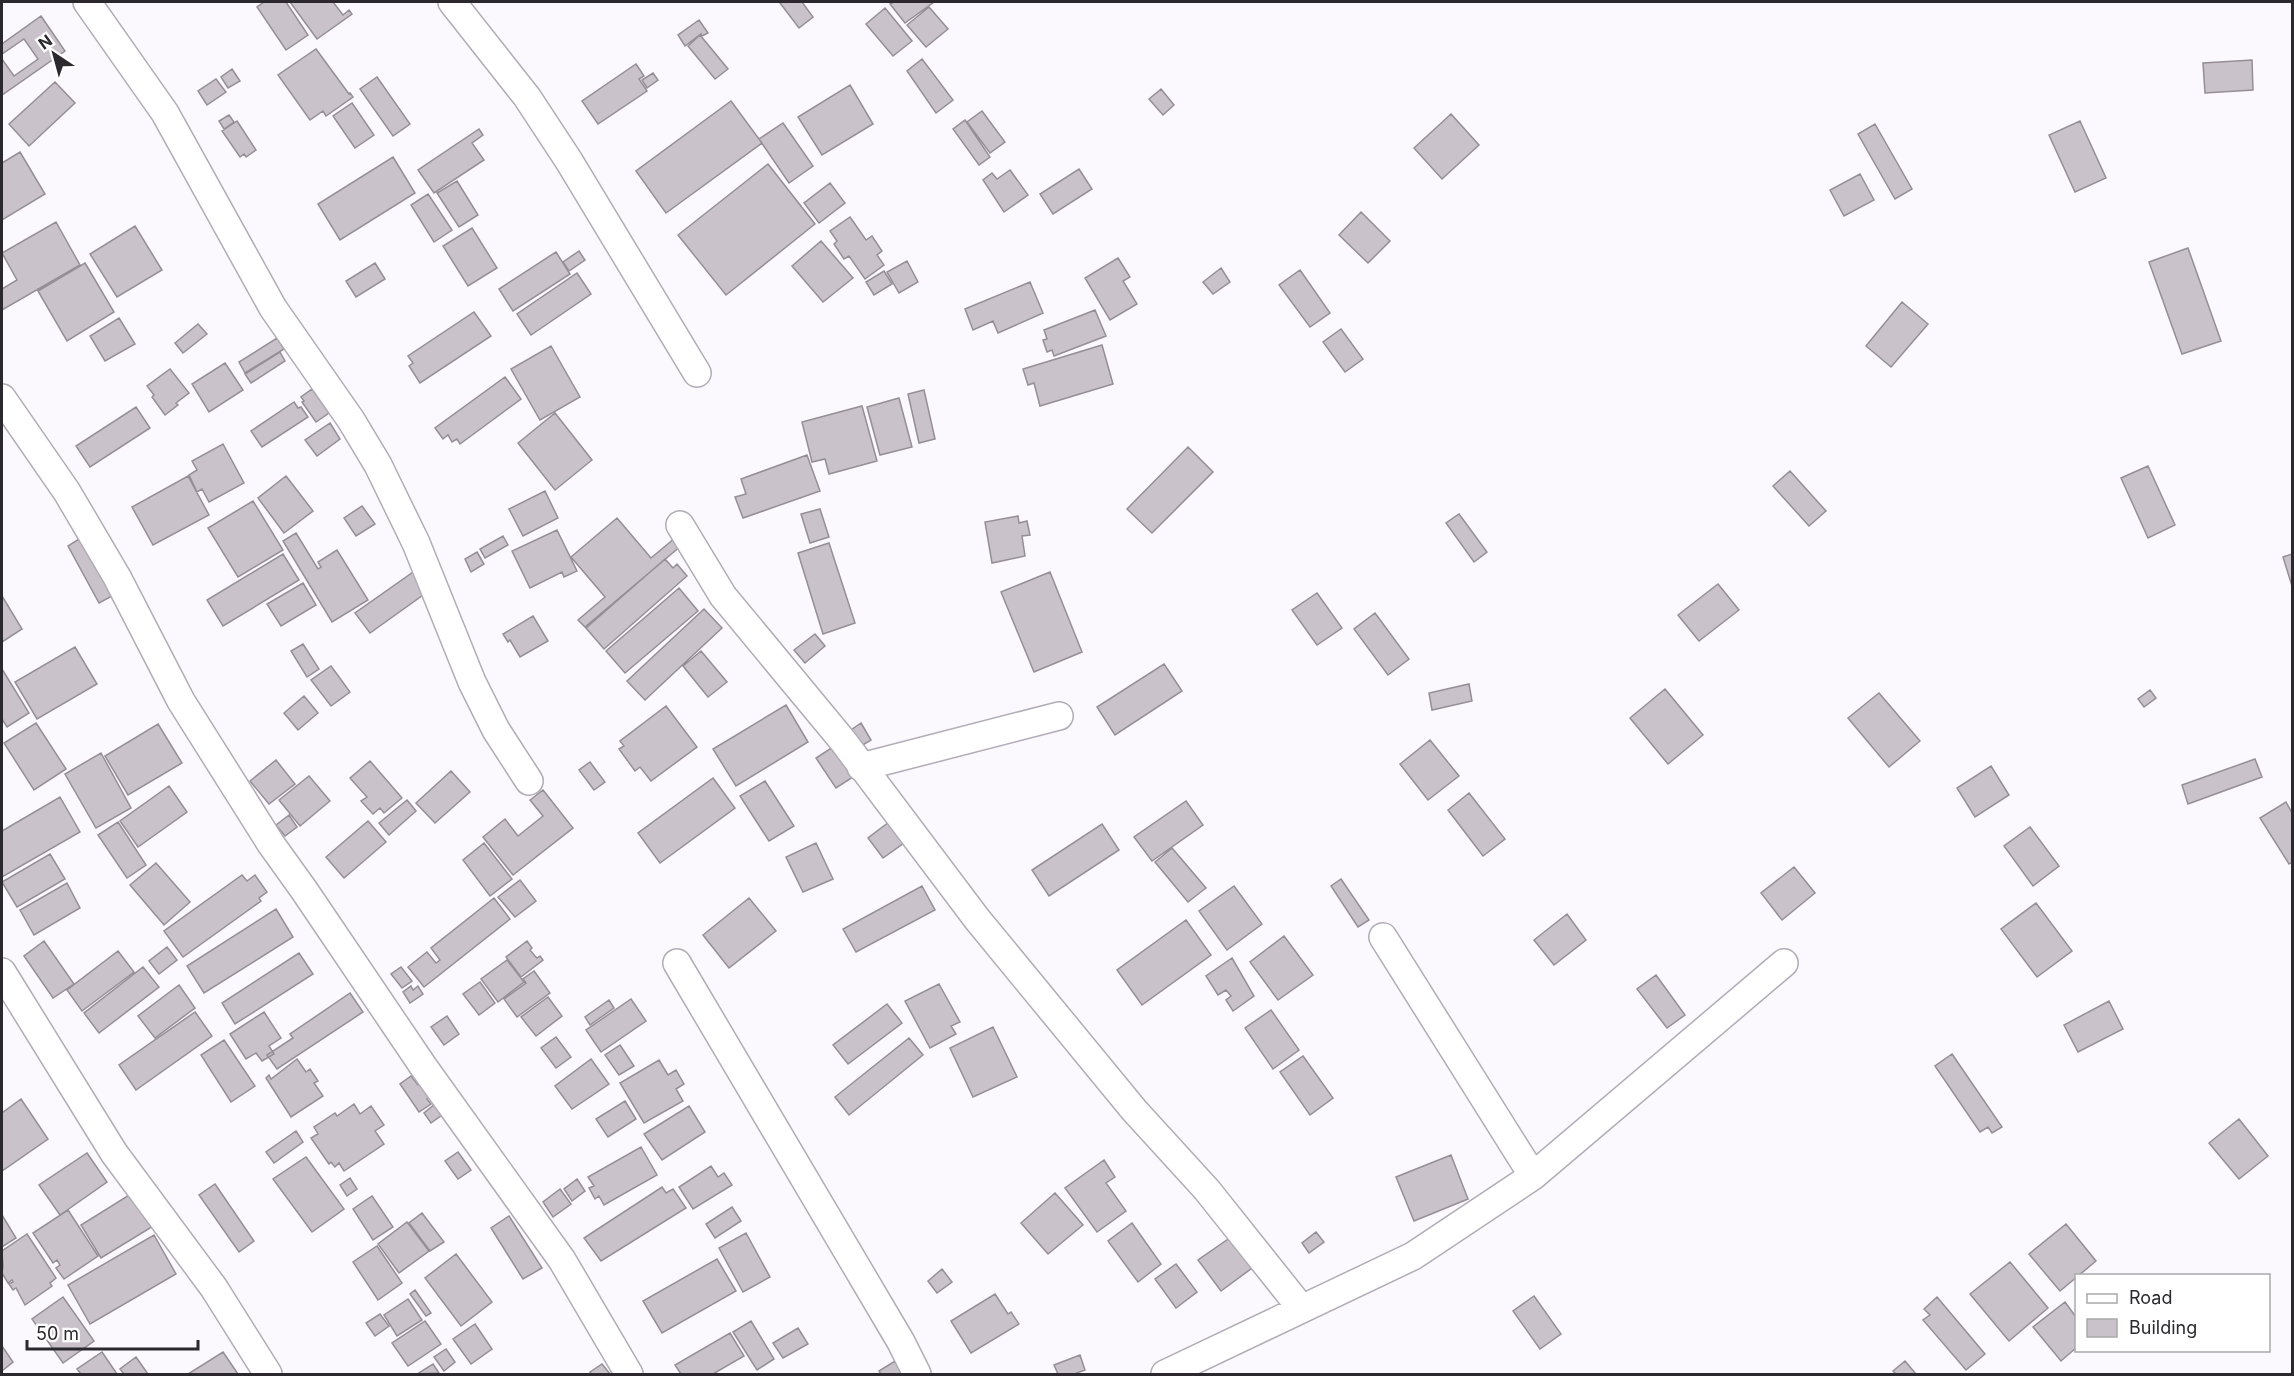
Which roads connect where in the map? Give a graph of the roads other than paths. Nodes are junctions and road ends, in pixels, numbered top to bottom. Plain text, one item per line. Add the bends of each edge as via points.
1 (87, 2) edge
2 (452, 2) edge
3 (697, 373) dead end
4 (2, 398) edge
5 (680, 525) dead end
6 (1059, 716) dead end
7 (861, 767) junction
8 (529, 781) dead end
9 (1383, 937) dead end
10 (677, 963) dead end
11 (1784, 963) dead end
12 (2, 972) edge
13 (1533, 1176) junction
14 (1301, 1308) junction
15 (268, 1374) edge
16 (629, 1374) edge
17 (917, 1374) edge
18 (1165, 1374) edge

1 - 8 street via 165,113 273,308 378,465 416,543 472,682 496,730
2 - 3 street via 527,97
4 - 16 street via 67,492 117,577 181,701 271,844 562,1260
5 - 7 street via 723,597
6 - 7 street
7 - 14 street via 984,928 1134,1110 1207,1190
9 - 13 street
10 - 17 street
11 - 13 street
12 - 15 street via 114,1153 214,1288
13 - 14 street via 1413,1256
14 - 18 street

